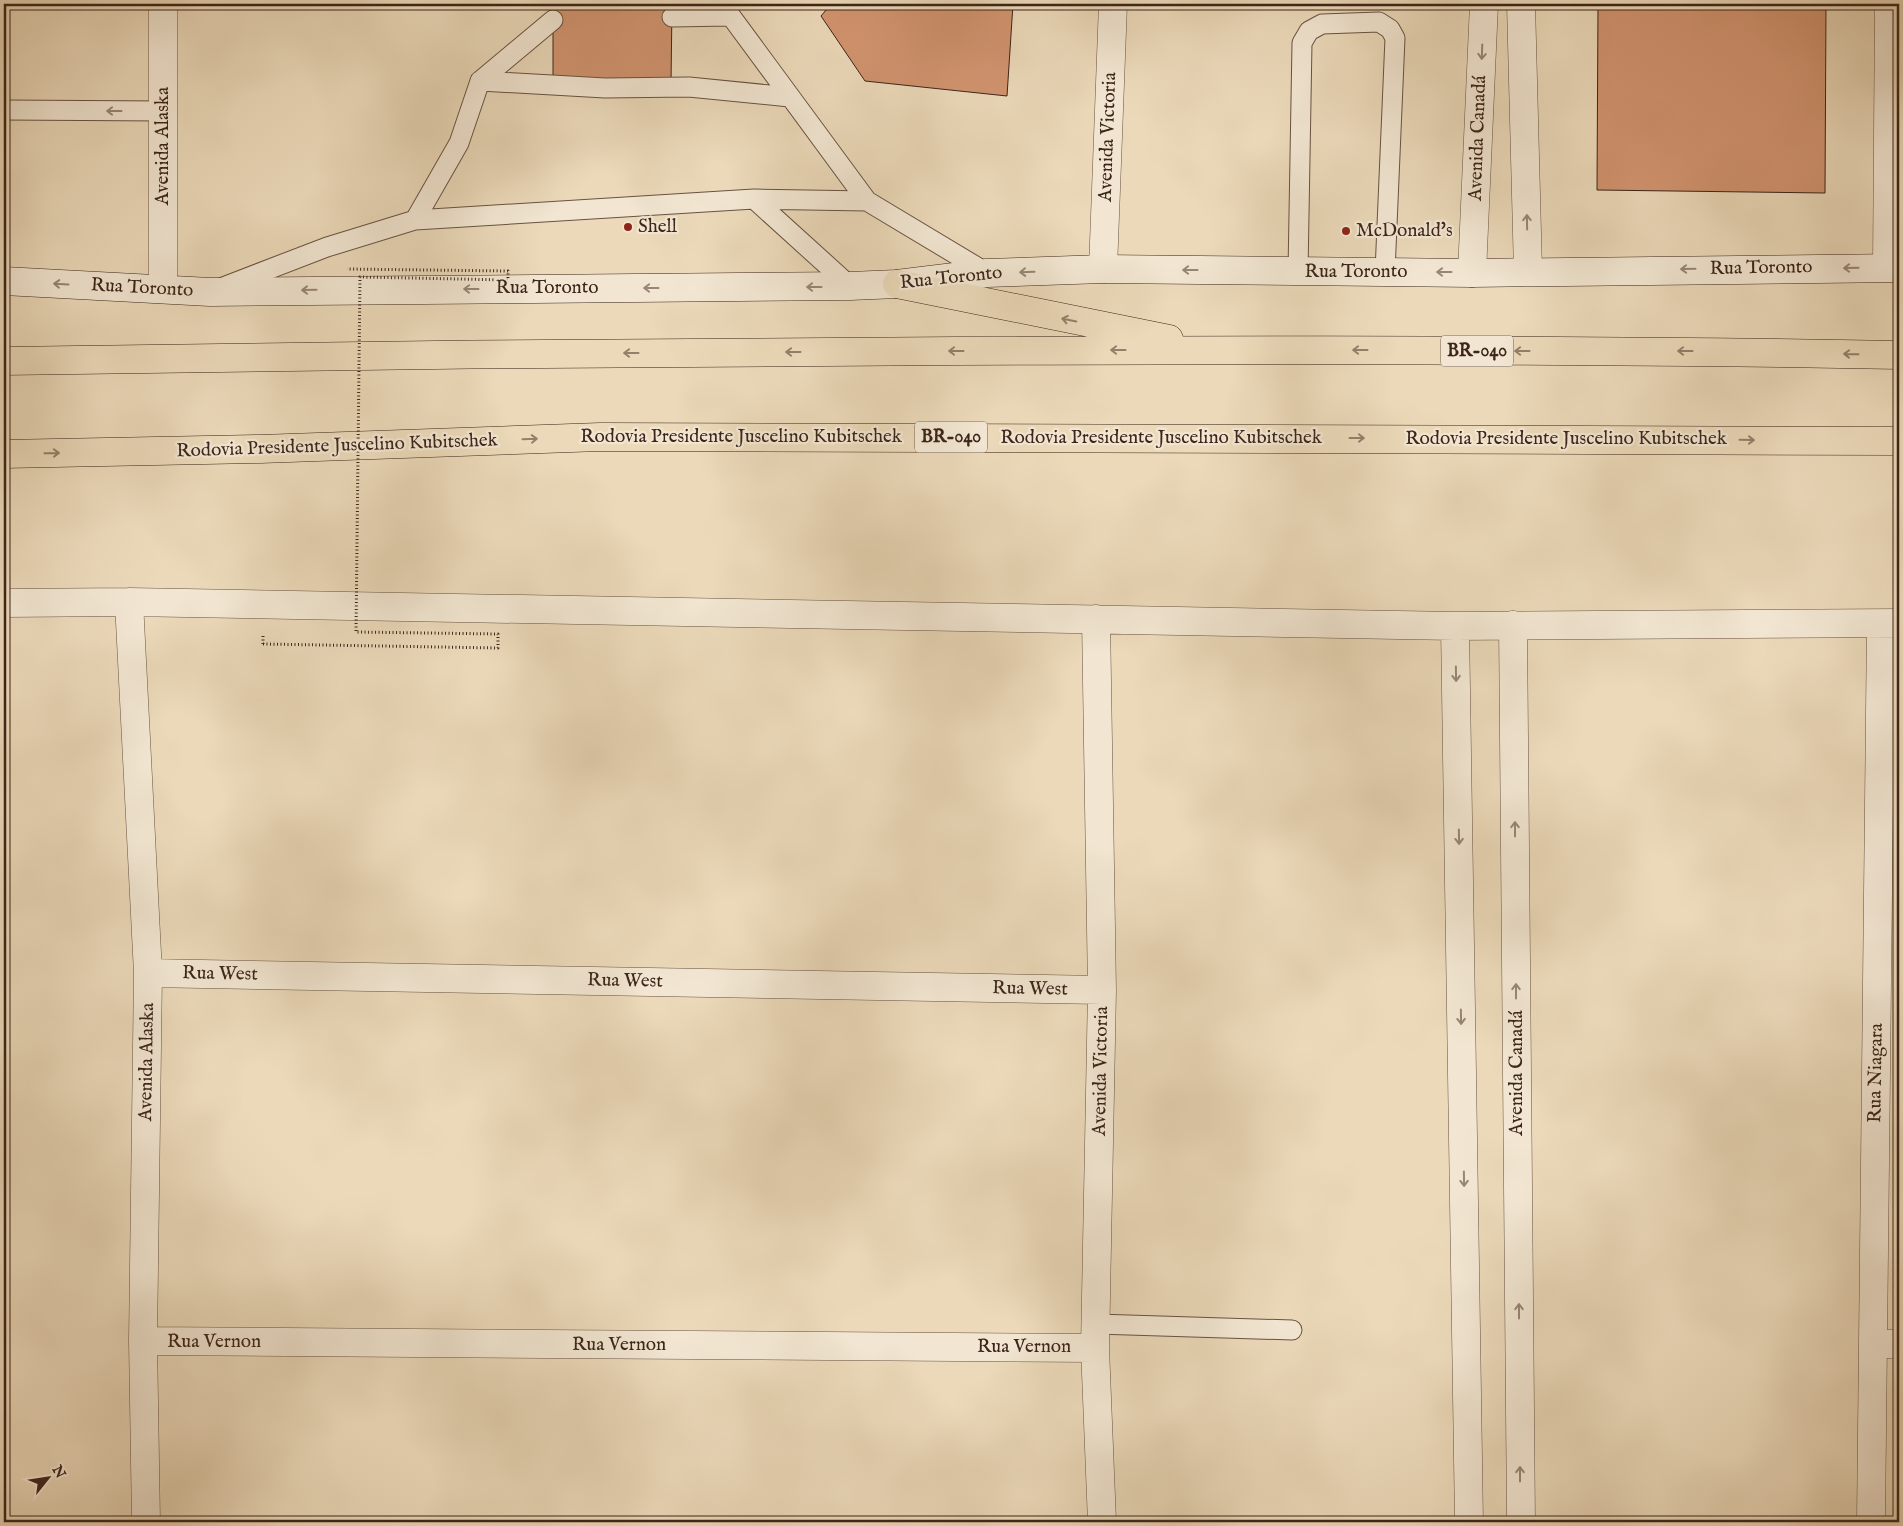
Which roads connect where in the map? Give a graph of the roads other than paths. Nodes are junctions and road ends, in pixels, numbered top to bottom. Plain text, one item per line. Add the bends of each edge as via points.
1 (163, 4) edge
2 (1113, 4) edge
3 (1484, 4) edge
4 (1521, 4) edge
5 (1890, 4) edge
6 (726, 10) edge
7 (672, 17) dead end
8 (553, 20) dead end
9 (480, 81) junction
10 (790, 97) junction
11 (4, 110) edge
12 (163, 111) junction
13 (754, 199) junction
14 (867, 200) junction
15 (416, 220) junction
16 (1893, 267) edge
17 (1103, 270) junction
18 (1528, 271) junction
19 (1298, 272) junction
20 (1385, 272) junction
21 (1472, 272) junction
22 (986, 273) junction
23 (4, 281) edge
24 (897, 284) junction
25 (850, 286) junction
26 (163, 289) junction
27 (210, 292) junction
28 (1220, 350) junction
29 (1899, 354) edge
30 (4, 361) edge
31 (1899, 441) edge
32 (4, 454) edge
33 (129, 602) junction
34 (4, 603) edge
35 (1096, 619) junction
36 (1890, 624) edge
37 (1513, 625) junction
38 (1455, 626) junction
39 (1889, 796) edge
40 (148, 973) junction
41 (1102, 990) junction
42 (1888, 992) edge
43 (1292, 1330) dead end
44 (1096, 1336) junction
45 (143, 1341) junction
46 (1886, 1344) edge
47 (146, 1522) edge
48 (1102, 1522) edge
49 (1469, 1522) edge
50 (1520, 1522) edge
51 (1871, 1522) edge

1 - 12 street, Avenida Alaska
2 - 17 street, Avenida Victoria
3 -> 21 street, Avenida Canadá
18 -> 4 street
5 - 16 street
6 - 7 lane
6 - 10 lane
8 - 9 lane
9 - 10 lane via 605,88 689,87
9 - 15 lane via 460,143
10 - 14 lane
12 -> 11 lane
12 - 26 street, Avenida Alaska
13 - 14 lane
13 - 15 lane
13 - 25 lane
14 - 22 lane
15 - 27 lane via 326,247
16 -> 18 street, Rua Toronto
19 -> 17 street, Rua Toronto
17 -> 22 street, Rua Toronto
18 - 21 street, Rua Toronto
19 - 20 street, Rua Toronto
19 - 20 lane via 1302,43 1309,31 1322,24 1379,22 1390,29 1395,38
21 -> 20 street, Rua Toronto
22 - 24 street, Rua Toronto
26 -> 23 street, Rua Toronto
24 - 25 street, Rua Toronto
28 -> 24 highway
25 -> 27 street, Rua Toronto
26 - 27 street, Rua Toronto
29 -> 28 highway, BR-040
28 -> 30 highway, BR-040 via 387,354
32 -> 31 highway, Rodovia Presidente Juscelino Kubitschek / BR-040 via 260,450 600,437
33 - 34 street
33 - 35 street
33 - 40 street, Avenida Alaska
35 - 38 street
35 - 41 street, Avenida Victoria
36 - 37 street
36 - 39 street, Rua Niagara
37 - 38 street
50 -> 37 street, Avenida Canadá
38 -> 49 street
39 - 42 street, Rua Niagara
40 - 41 street, Rua West
40 - 45 street, Avenida Alaska
41 - 44 street, Avenida Victoria
42 - 46 street, Rua Niagara
43 - 44 lane
44 - 45 street, Rua Vernon
44 - 48 street, Avenida Victoria
45 - 47 street, Avenida Alaska
46 - 51 street, Rua Niagara

